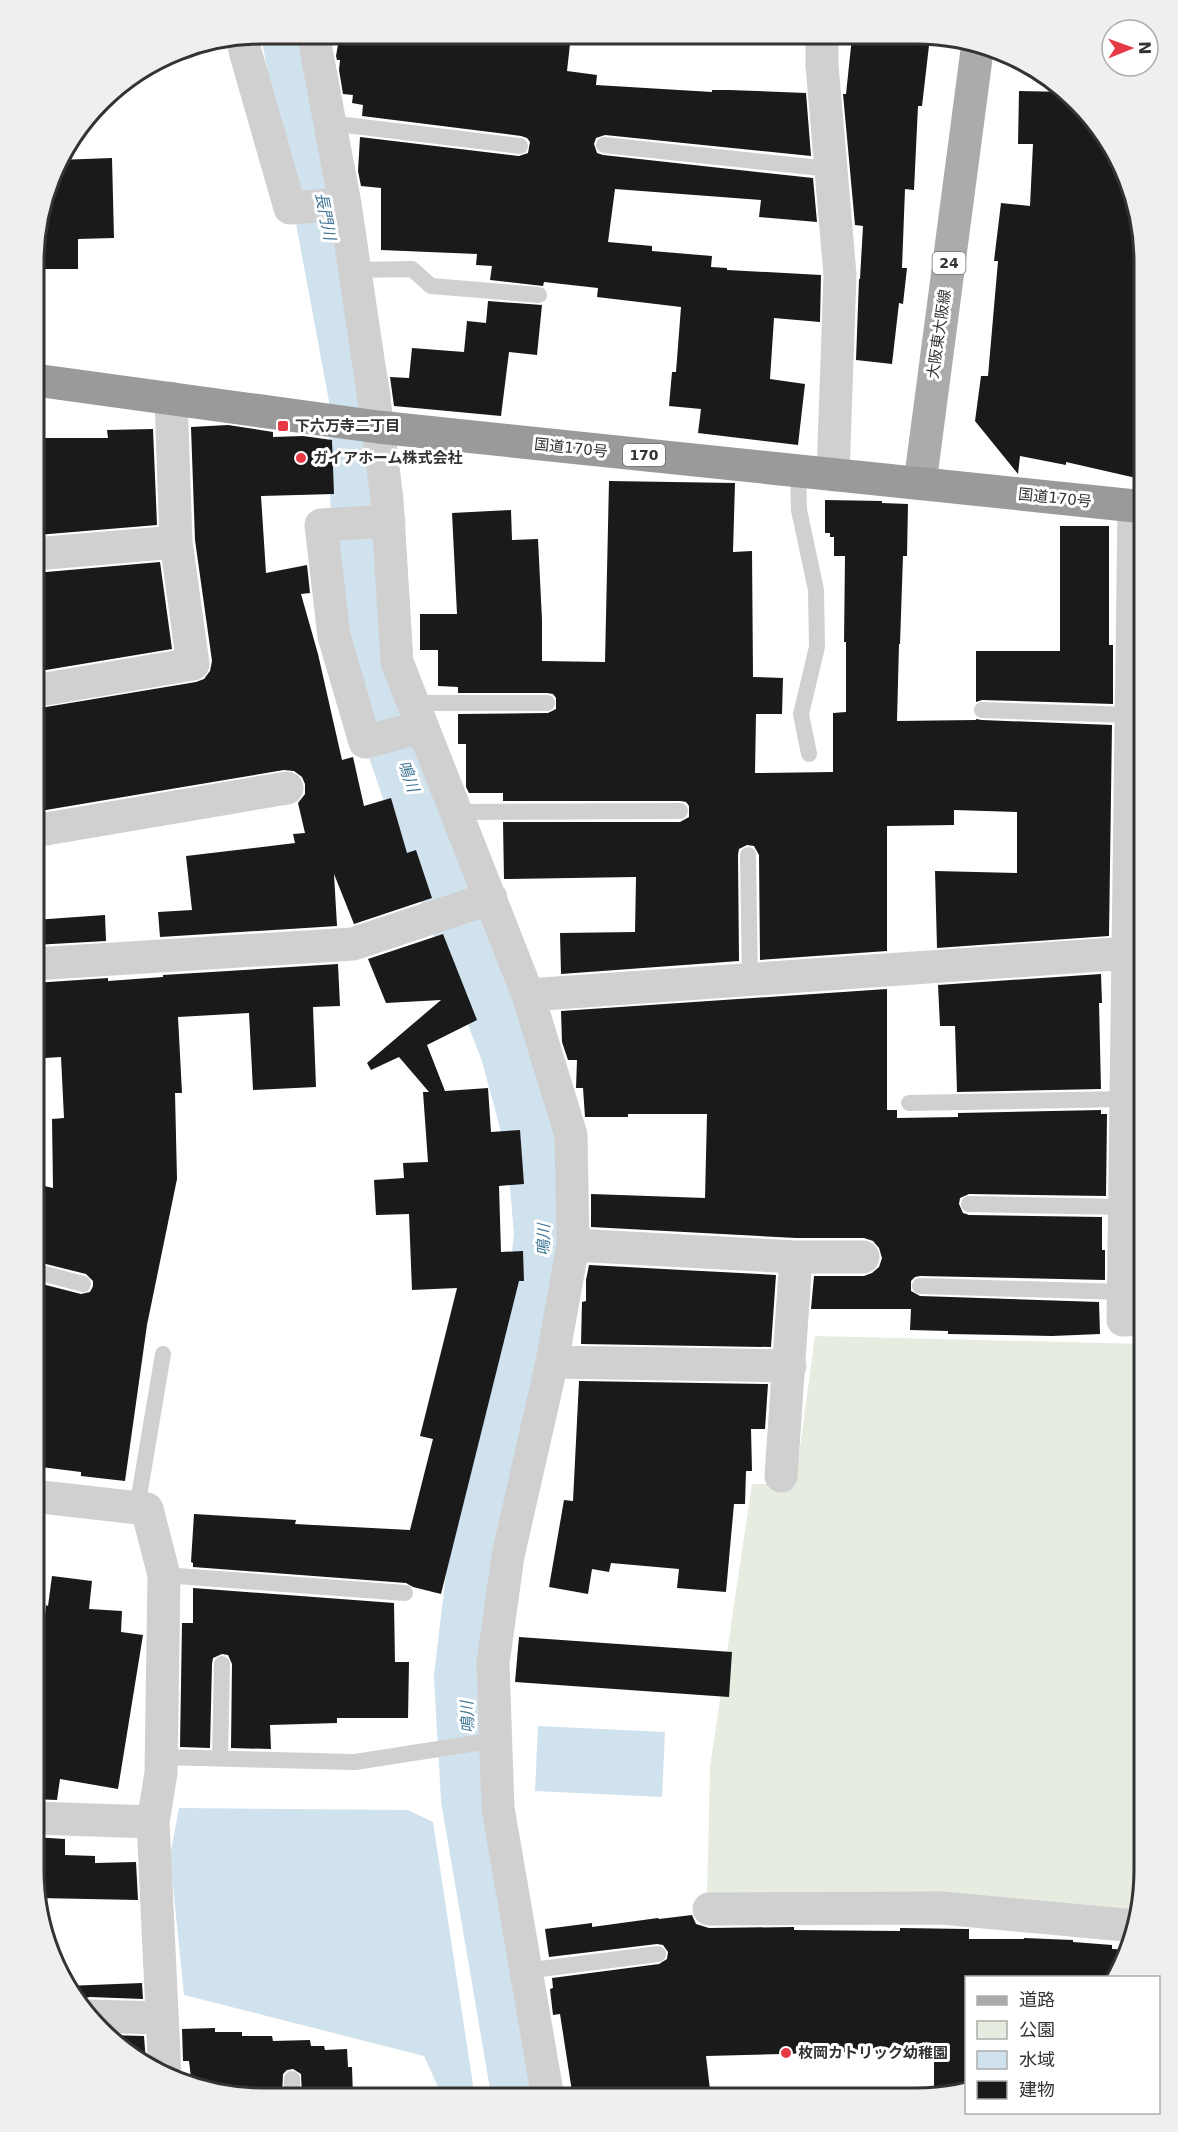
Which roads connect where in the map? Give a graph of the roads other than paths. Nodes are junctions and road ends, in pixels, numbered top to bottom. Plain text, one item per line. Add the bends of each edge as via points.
1 (244, 44) edge
2 (315, 44) edge
3 (822, 44) edge
4 (977, 52) edge
5 (329, 123) junction
6 (604, 145) dead end
7 (520, 146) dead end
8 (830, 169) junction
9 (343, 204) junction
10 (354, 270) junction
11 (539, 295) dead end
12 (44, 381) edge
13 (171, 398) junction
14 (361, 425) junction
15 (798, 471) junction
16 (833, 475) junction
17 (920, 483) junction
18 (1134, 506) edge
19 (389, 521) junction
20 (176, 542) junction
21 (44, 553) edge
22 (1134, 637) edge
23 (44, 689) edge
24 (547, 703) dead end
25 (982, 710) dead end
26 (418, 715) junction
27 (1131, 715) junction
28 (809, 754) dead end
29 (287, 788) dead end
30 (680, 811) dead end
31 (456, 812) junction
32 (44, 829) edge
33 (748, 855) dead end
34 (491, 898) junction
35 (1128, 953) junction
36 (44, 963) edge
37 (750, 980) junction
38 (528, 995) junction
39 (1126, 1100) junction
40 (909, 1103) dead end
41 (969, 1204) dead end
42 (1125, 1207) junction
43 (573, 1245) junction
44 (796, 1257) junction
45 (862, 1257) dead end
46 (44, 1274) edge
47 (83, 1284) dead end
48 (920, 1286) dead end
49 (1123, 1292) junction
50 (1134, 1320) edge
51 (163, 1354) dead end
52 (552, 1362) junction
53 (790, 1366) junction
54 (781, 1476) dead end
55 (44, 1497) edge
56 (137, 1508) junction
57 (164, 1575) junction
58 (405, 1593) dead end
59 (222, 1664) dead end
60 (488, 1741) junction
61 (160, 1757) junction
62 (220, 1759) junction
63 (44, 1818) edge
64 (153, 1822) junction
65 (709, 1909) dead end
66 (1127, 1925) edge
67 (658, 1954) dead end
68 (525, 1971) junction
69 (100, 2016) edge
70 (162, 2018) junction
71 (164, 2066) edge
72 (292, 2079) dead end
73 (292, 2088) edge
74 (546, 2088) edge

1 - 9 street via 290,208
2 - 5 street
3 - 8 street
4 - 17 main road, 大阪東大阪線 / 24
5 - 7 lane
5 - 9 street
6 - 8 lane
8 - 16 street via 840,275
9 - 10 street
10 - 11 lane via 412,269 431,286
10 - 14 street
12 - 13 highway, 国道170号 / 170
13 - 14 highway, 国道170号 / 170
13 - 20 street
14 - 15 highway, 国道170号 / 170
14 - 19 street
15 - 16 highway, 国道170号 / 170
15 - 28 lane via 799,510 816,590 817,647 801,714
16 - 17 highway, 国道170号 / 170
17 - 18 highway, 国道170号 / 170
19 - 26 street via 397,662
19 - 26 street via 321,525 334,636 365,742
20 - 21 street
20 - 23 street via 193,664
22 - 27 street
24 - 26 lane
25 - 27 lane
26 - 31 street
27 - 35 street
29 - 32 street
30 - 31 lane
31 - 34 street
33 - 37 lane
34 - 36 street via 353,944
34 - 38 street
35 - 37 street
35 - 39 street
37 - 38 street
38 - 43 street via 571,1135
39 - 40 lane
39 - 42 street
41 - 42 lane
42 - 49 street
43 - 44 street
43 - 52 street
44 - 45 street
44 - 53 street
46 - 47 lane
48 - 49 lane
49 - 50 street via 1123,1320
51 - 56 lane
52 - 53 street
52 - 60 street via 508,1556 493,1663
53 - 54 street
55 - 56 street
56 - 57 street via 147,1509
57 - 58 lane
57 - 61 street
59 - 62 lane
60 - 62 lane via 355,1762
60 - 68 street
61 - 62 lane
61 - 64 street
63 - 64 street
64 - 70 street
65 - 66 street via 942,1908
67 - 68 lane
68 - 74 street
69 - 70 street
70 - 71 street
72 - 73 lane

